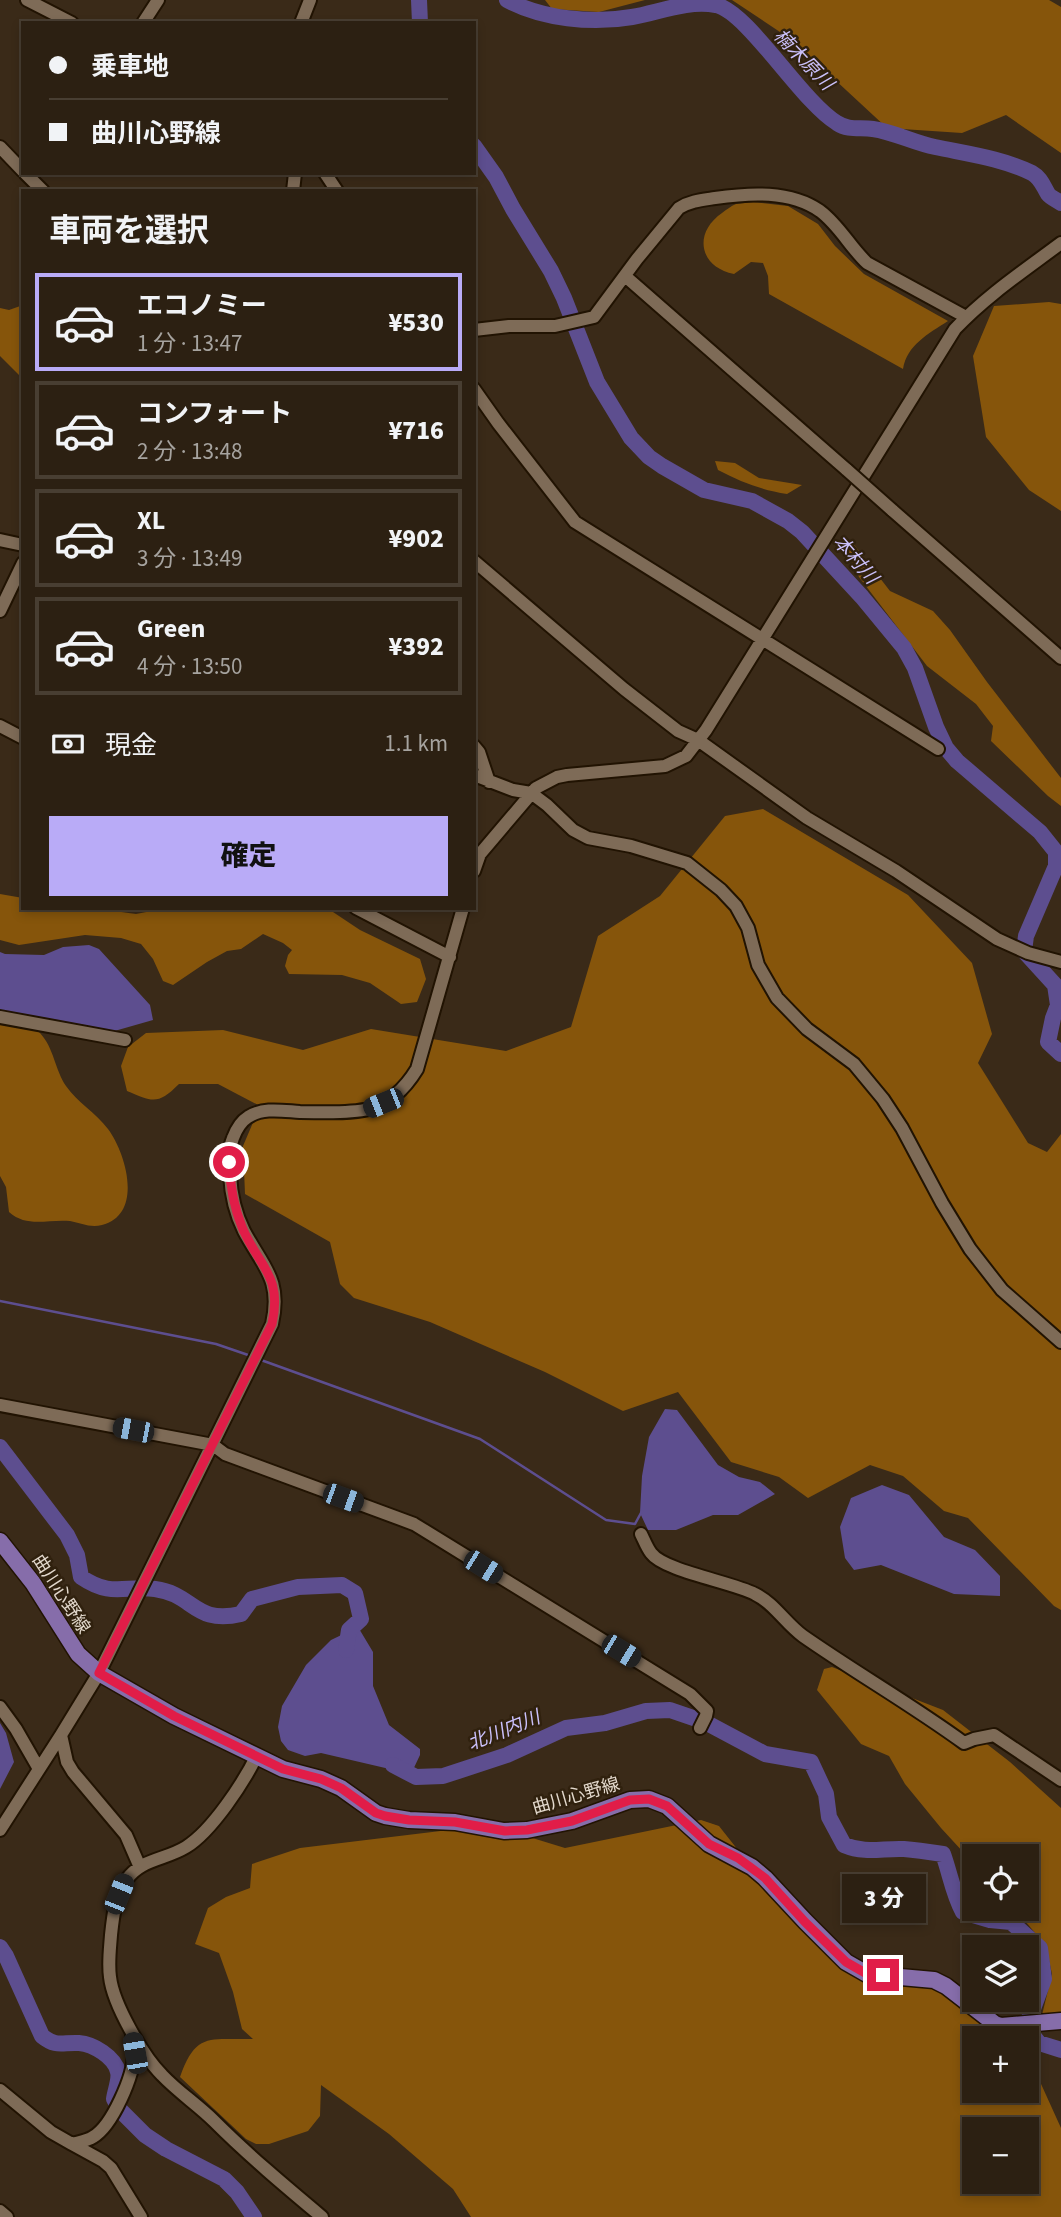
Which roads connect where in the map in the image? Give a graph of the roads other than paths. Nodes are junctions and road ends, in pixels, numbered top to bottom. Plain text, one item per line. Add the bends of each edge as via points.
1 (27, 0) edge
2 (158, 0) edge
3 (310, 0) edge
4 (68, 21) edge
5 (144, 21) edge
6 (302, 21) edge
7 (0, 147) edge
8 (21, 169) edge
9 (27, 175) edge
10 (41, 189) edge
11 (1061, 243) edge
12 (625, 276) junction
13 (967, 317) junction
14 (476, 330) edge
15 (476, 392) edge
16 (0, 540) edge
17 (21, 545) edge
18 (476, 563) edge
19 (21, 567) edge
20 (0, 611) edge
21 (763, 638) junction
22 (1061, 659) edge
23 (0, 726) edge
24 (21, 737) edge
25 (698, 740) junction
26 (476, 748) edge
27 (938, 749) dead end
28 (476, 776) edge
29 (489, 782) junction
30 (531, 793) junction
31 (476, 865) edge
32 (360, 910) edge
33 (462, 910) edge
34 (450, 957) junction
35 (1061, 962) edge
36 (0, 1017) edge
37 (125, 1040) dead end
38 (1061, 1342) edge
39 (0, 1405) edge
40 (213, 1445) junction
41 (641, 1534) dead end
42 (0, 1541) edge
43 (99, 1673) junction
44 (0, 1707) edge
45 (700, 1728) dead end
46 (61, 1735) junction
47 (257, 1755) junction
48 (39, 1769) junction
49 (1061, 1780) edge
50 (0, 1830) edge
51 (139, 1865) junction
52 (1061, 2021) edge
53 (130, 2026) junction
54 (0, 2091) edge
55 (72, 2144) junction
56 (0, 2211) edge
57 (7, 2217) edge
58 (141, 2217) edge
59 (322, 2217) edge

1 - 4 street
2 - 5 street
3 - 6 street
7 - 8 street
9 - 10 street
11 - 13 street
12 - 13 street via 688,202 744,193 770,195 802,200 821,211 867,263
12 - 14 street via 594,317 555,326
12 - 22 street, bridge
13 - 21 street via 945,344
15 - 21 street via 575,522
16 - 17 street
18 - 25 street via 624,689 678,731
19 - 20 street
21 - 25 street
21 - 27 street
23 - 24 street
25 - 30 street via 686,756 664,766 567,775
25 - 35 street via 807,818 896,870 998,939
26 - 29 street
28 - 29 street
29 - 30 street
30 - 31 street via 480,854
30 - 38 street via 588,838 687,863 721,890 748,928 758,965 778,998 807,1029 854,1064 883,1099 970,1249 1002,1290
32 - 34 street
33 - 34 street
34 - 40 street via 417,1069 396,1095 368,1109 260,1111 246,1117 236,1129 229,1162 233,1204 270,1274 276,1306 272,1324
36 - 37 street
39 - 40 street
40 - 43 street
40 - 45 street via 225,1454 414,1524 690,1694 707,1711
41 - 49 street via 652,1555 662,1562 758,1595 802,1635 964,1743 994,1735
42 - 43 main road, 曲川心野線 via 78,1654
43 - 46 street
43 - 47 main road, 曲川心野線
44 - 48 street
46 - 48 street
46 - 51 street via 67,1762 125,1835
47 - 51 street via 197,1839 161,1859
47 - 52 main road, 曲川心野線 via 283,1769 341,1788 385,1816 505,1831 572,1821 630,1800 649,1799 667,1806 709,1844 752,1867 846,1962 867,1974 934,1980 1001,2026
48 - 50 street
51 - 53 street via 125,1881 114,1908 109,1960 110,1980
53 - 55 street via 135,2053 120,2100 106,2126 95,2136
53 - 59 street via 162,2075
54 - 55 street
55 - 58 street via 111,2168
56 - 57 street

